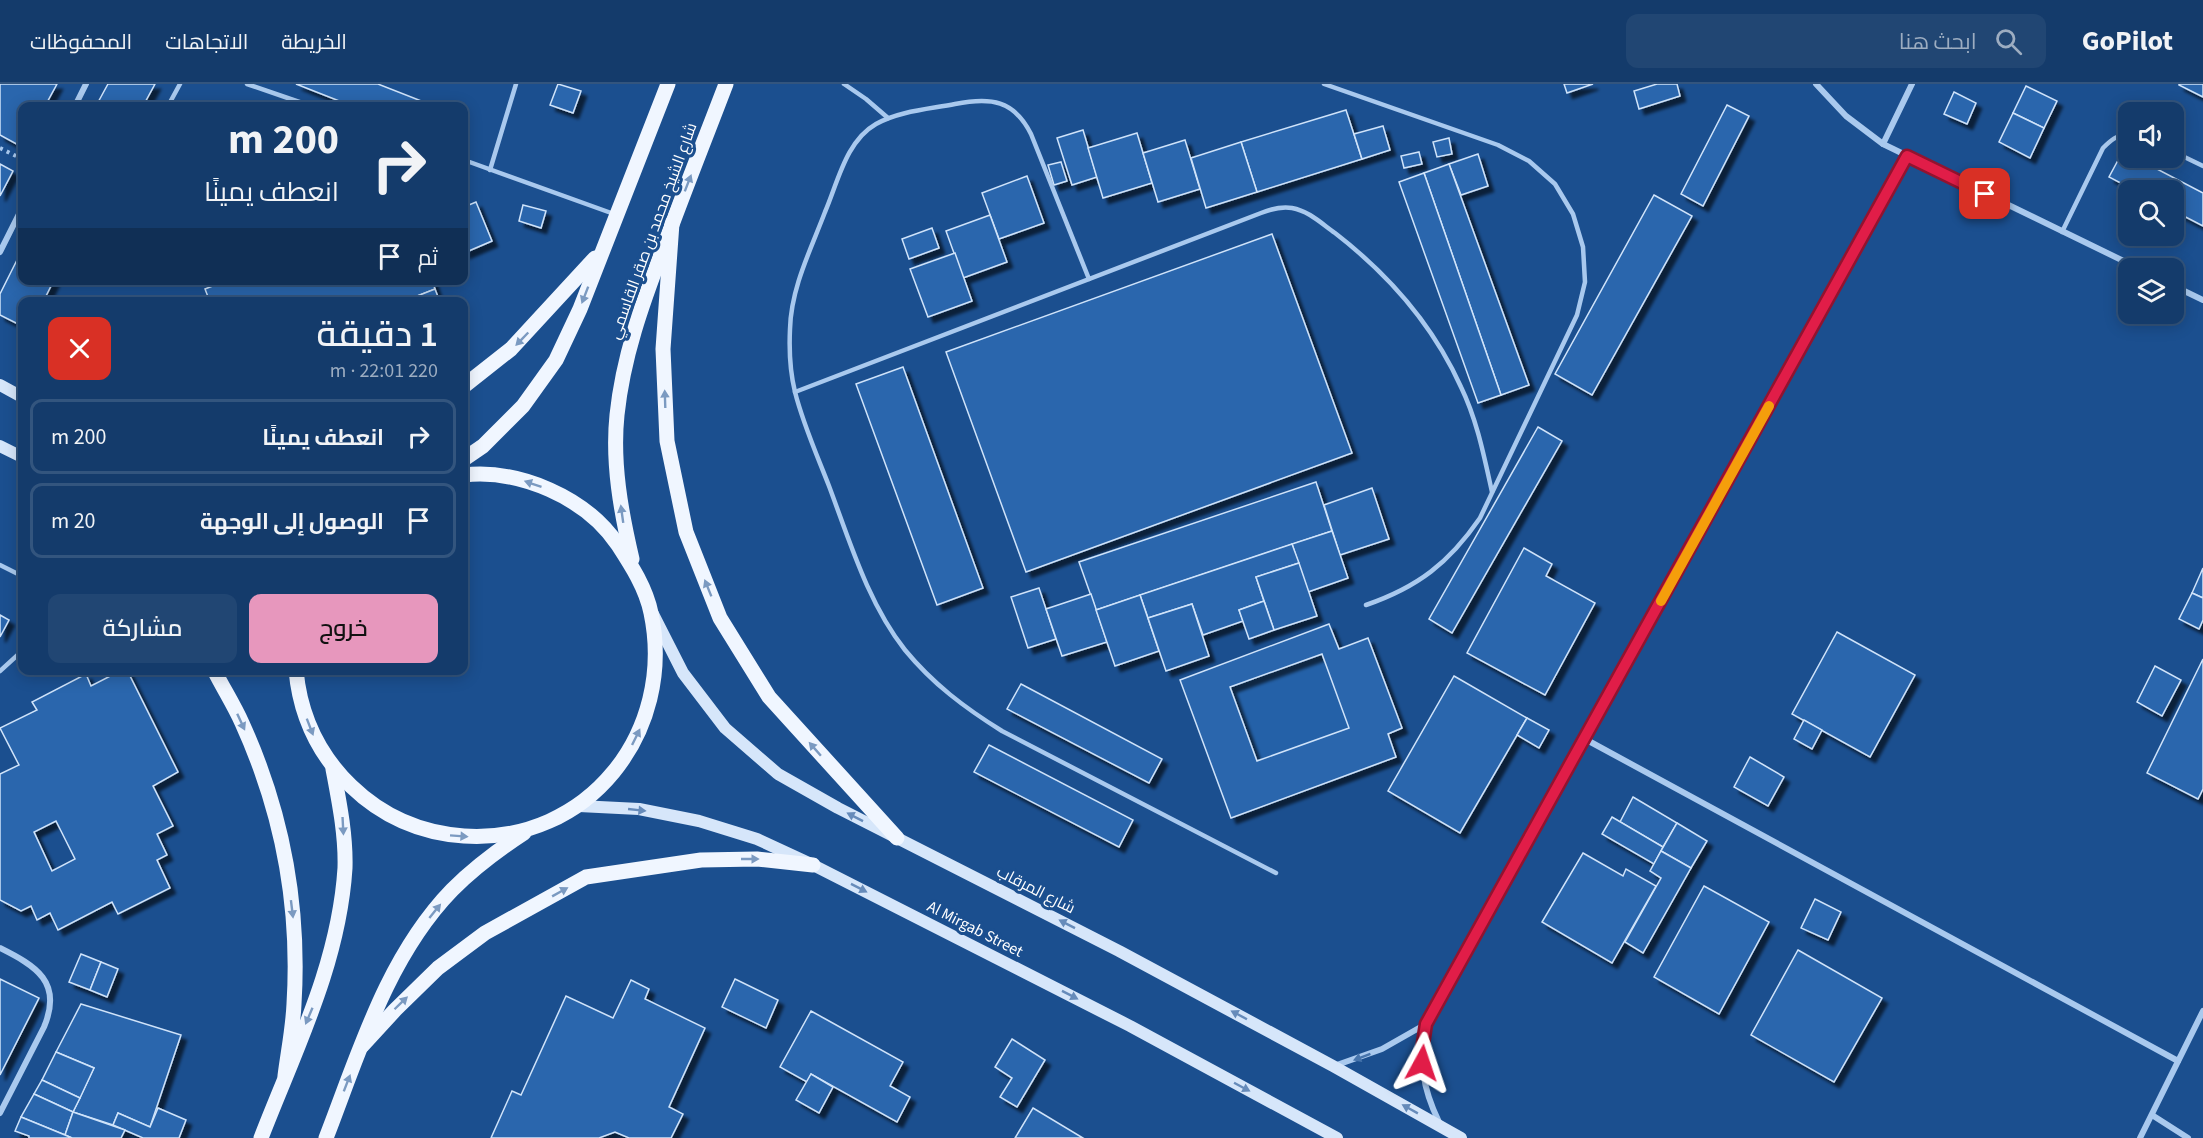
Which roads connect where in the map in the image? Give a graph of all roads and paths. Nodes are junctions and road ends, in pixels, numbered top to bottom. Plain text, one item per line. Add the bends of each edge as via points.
1 (86, 84) edge
2 (180, 84) edge
3 (247, 84) edge
4 (516, 84) edge
5 (668, 84) edge
6 (726, 84) edge
7 (844, 84) edge
8 (1324, 84) edge
9 (1816, 84) edge
10 (1912, 84) edge
11 (77, 102) edge
12 (170, 102) edge
13 (299, 102) edge
14 (888, 118) junction
15 (2118, 138) edge
16 (1883, 144) junction
17 (0, 148) edge
18 (1907, 156) junction
19 (18, 157) edge
20 (2184, 157) edge
21 (468, 162) edge
22 (2203, 166) edge
23 (490, 170) junction
24 (617, 214) junction
25 (18, 216) edge
26 (672, 222) junction
27 (2062, 232) junction
28 (603, 249) junction
29 (0, 252) edge
30 (2118, 259) edge
31 (1089, 279) junction
32 (2184, 291) edge
33 (2203, 300) edge
34 (468, 383) edge
35 (0, 385) edge
36 (795, 392) junction
37 (18, 395) edge
38 (0, 446) edge
39 (18, 455) edge
40 (468, 456) edge
41 (468, 475) edge
42 (1492, 492) junction
43 (0, 565) edge
44 (635, 571) junction
45 (18, 574) edge
46 (1366, 605) dead end
47 (651, 611) junction
48 (18, 655) edge
49 (0, 671) edge
50 (217, 675) edge
51 (289, 675) edge
52 (296, 675) edge
53 (298, 692) junction
54 (1585, 739) junction
55 (333, 769) junction
56 (579, 806) junction
57 (528, 830) junction
58 (897, 838) junction
59 (813, 865) junction
60 (1276, 873) dead end
61 (0, 948) edge
62 (2203, 1011) edge
63 (1426, 1024) junction
64 (362, 1046) junction
65 (2178, 1061) junction
66 (1333, 1066) junction
67 (285, 1076) junction
68 (0, 1113) edge
69 (2151, 1115) junction
70 (1441, 1126) junction
71 (261, 1138) edge
72 (326, 1138) edge
73 (1337, 1138) edge
74 (1461, 1138) edge
75 (2140, 1138) edge
76 (2188, 1138) edge

1 - 11 street
2 - 12 lane
3 - 13 lane
4 - 23 lane
5 - 24 main road
26 -> 6 main road, شارع الشيخ محمد بن صقر القاسمي
7 - 14 lane
8 - 42 lane via 1498,145 1529,161 1555,184 1573,214 1584,259 1577,315
9 - 16 street via 1846,116
10 - 16 street
14 - 31 lane via 985,100 1013,110 1031,134
14 - 36 lane via 865,133 849,154 805,262 790,327
15 - 27 lane via 2103,148
16 - 18 street
17 - 19 path
18 - 27 street
18 - 54 street
20 - 22 lane
21 - 23 lane
23 - 24 lane
24 - 28 main road
25 - 29 street
44 -> 26 main road, شارع الشيخ محمد بن صقر القاسمي via 618,479 617,417 624,366 638,316
58 -> 26 main road via 769,697 720,618 686,532 667,441 663,349
27 - 30 street
28 -> 34 main road via 511,350
28 -> 40 main road via 556,360 523,406
31 - 36 lane
31 - 42 lane via 1276,208 1307,213 1364,256 1402,294 1435,339 1461,387 1481,438
32 - 33 street
35 - 37 main road
36 - 60 lane via 880,612 932,681 965,709 1002,731
38 - 39 main road
44 -> 41 main road via 613,538 585,511 552,491 514,478
42 - 46 lane via 1464,542 1443,563 1420,581
43 - 45 lane
44 - 47 main road
56 -> 47 main road via 611,777 640,730 651,699 657,655
58 -> 47 main road, شارع المرقاب via 778,774 725,728 683,674
48 - 49 lane
50 -> 67 main road via 242,721 269,789 286,859 295,931 295,994
51 - 53 main road
52 - 53 main road
53 -> 55 main road via 311,732
54 - 63 street
54 - 65 street
55 -> 57 main road via 364,799 392,816 442,835 485,837
55 -> 67 main road via 345,866 340,915 315,1003
56 - 57 main road
56 -> 59 main road, Al Mirgab Street via 639,809 699,820 758,839
64 -> 57 main road via 395,970 421,929 473,871
66 -> 58 main road, شارع المرقاب
64 -> 59 main road via 438,968 485,933 586,878 701,860 757,859
59 -> 73 main road, Al Mirgab Street via 1130,1026
61 - 68 street via 33,965 42,975 51,1001 50,1014
62 - 65 street
63 -> 66 street via 1382,1049
63 - 70 street via 1423,1077
72 -> 64 main road
65 - 69 street
70 -> 66 main road, شارع المرقاب
67 - 71 main road
69 - 75 street
69 - 76 street
70 - 74 main road, شارع المرقاب

